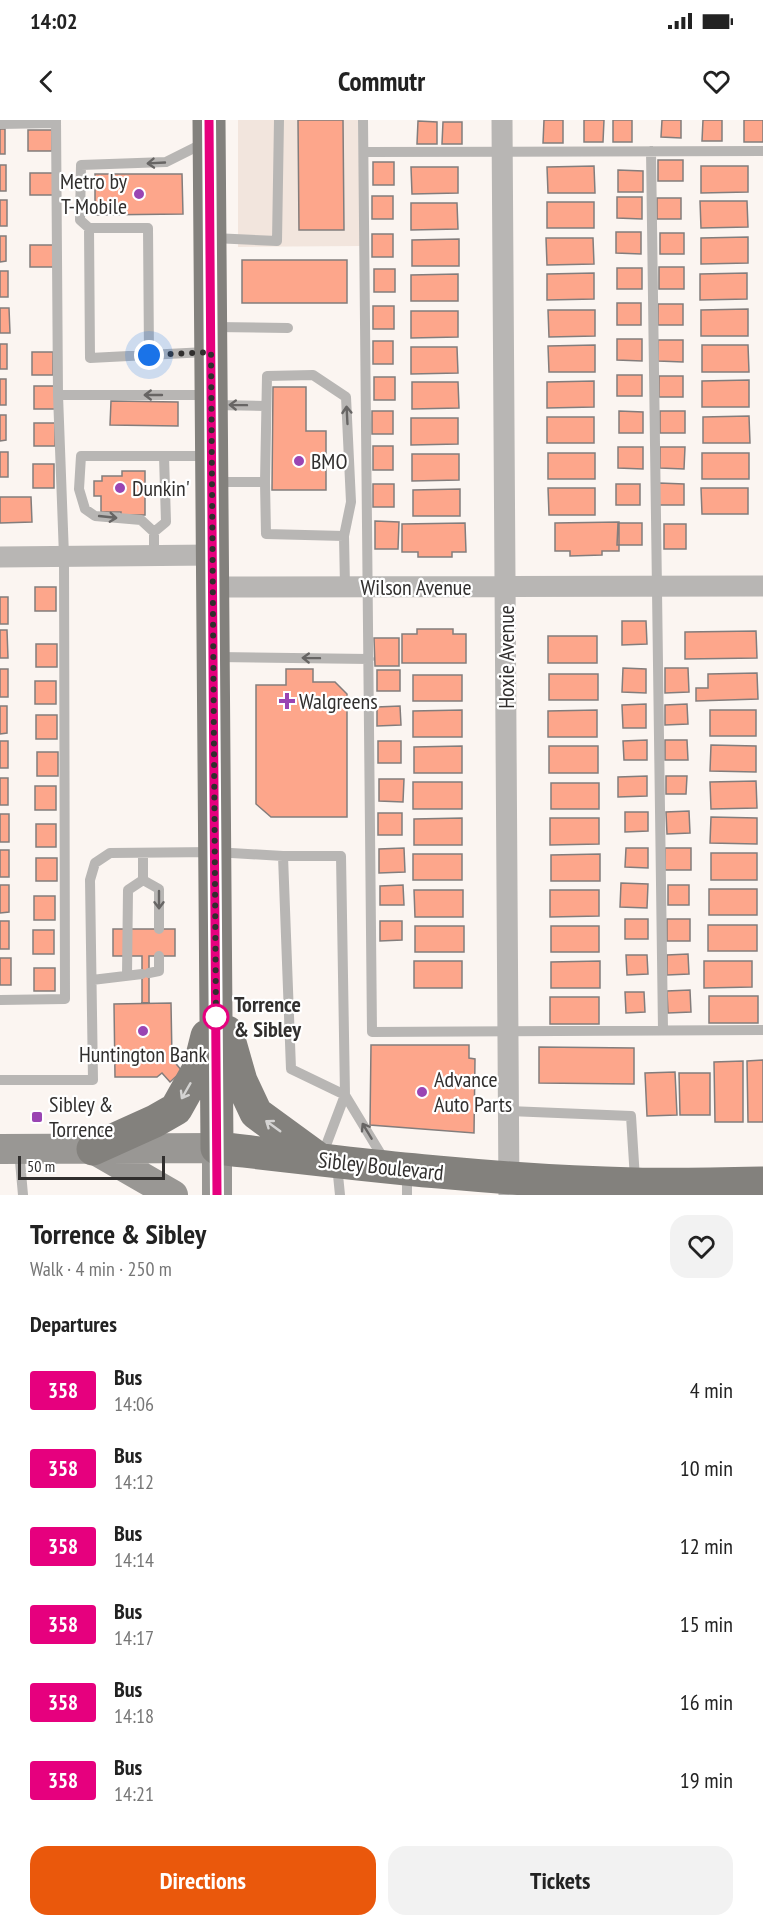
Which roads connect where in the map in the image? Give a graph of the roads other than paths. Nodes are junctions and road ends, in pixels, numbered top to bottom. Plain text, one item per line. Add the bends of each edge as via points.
1 (279, 120) edge
2 (363, 120) edge
3 (502, 120) edge
4 (56, 122) edge
5 (0, 124) edge
6 (209, 130) edge
7 (651, 151) junction
8 (763, 151) edge
9 (364, 152) junction
10 (502, 152) junction
11 (89, 228) junction
12 (210, 238) junction
13 (288, 328) dead end
14 (211, 339) junction
15 (149, 355) junction
16 (58, 395) junction
17 (211, 400) junction
18 (265, 405) junction
19 (164, 456) junction
20 (212, 469) junction
21 (265, 482) junction
22 (154, 532) junction
23 (344, 536) junction
24 (213, 555) junction
25 (64, 556) junction
26 (154, 556) junction
27 (0, 557) edge
28 (506, 586) junction
29 (657, 586) junction
30 (763, 586) edge
31 (213, 587) junction
32 (345, 587) junction
33 (369, 587) junction
34 (214, 657) junction
35 (369, 659) junction
36 (215, 852) junction
37 (143, 853) junction
38 (283, 856) junction
39 (143, 880) junction
40 (159, 929) dead end
41 (159, 956) dead end
42 (127, 975) junction
43 (92, 980) junction
44 (216, 996) junction
45 (0, 1000) edge
46 (663, 1030) junction
47 (763, 1030) edge
48 (508, 1031) junction
49 (0, 1080) edge
50 (345, 1095) junction
51 (509, 1111) junction
52 (217, 1148) junction
53 (10, 1149) edge
54 (93, 1149) junction
55 (329, 1161) junction
56 (401, 1177) edge
57 (763, 1183) edge
58 (509, 1186) edge
59 (635, 1190) edge
60 (23, 1195) edge
61 (173, 1195) edge
62 (217, 1195) edge
63 (340, 1195) edge

1 - 12 lane via 277,241
2 - 9 lane
3 - 10 street, Hoxie Avenue
4 - 5 lane
4 - 16 lane
6 -> 11 lane via 166,162 81,165 80,220
6 - 12 main road
7 - 8 lane
7 - 10 lane
7 - 29 lane
9 - 10 lane
9 - 33 lane
10 - 28 street, Hoxie Avenue
11 - 15 lane via 148,228
11 - 15 lane via 90,358
12 - 14 main road
13 - 14 lane
14 - 15 lane
14 - 17 main road
17 -> 16 lane
16 - 25 lane
18 -> 17 lane
17 - 20 main road
18 - 21 lane
23 -> 18 lane via 351,502 346,397 313,375 267,376
19 - 20 lane
19 - 22 lane via 166,522
19 -> 22 lane via 81,456 79,489 85,509 95,516 141,520
20 - 21 lane
20 - 24 main road
21 - 23 lane via 266,534
22 - 26 lane
23 - 32 lane
24 - 26 street
24 - 31 main road
25 - 26 street
25 - 27 street
25 - 45 lane via 64,999
28 - 29 street, Wilson Avenue
28 - 33 street, Wilson Avenue
28 - 48 street, Hoxie Avenue
29 - 30 street, Wilson Avenue
29 - 46 lane
31 - 32 street, Wilson Avenue
31 - 34 main road
32 - 33 street, Wilson Avenue
33 - 35 lane
35 -> 34 lane
34 - 36 main road
35 - 48 lane via 372,1032
36 - 37 lane
36 - 38 lane
36 - 44 main road
37 - 39 lane
37 - 43 lane via 110,853 95,863 90,880
38 - 50 lane via 291,1069
38 - 50 lane via 341,856
39 -> 40 lane via 159,889
39 - 42 lane via 128,890
41 - 42 lane via 159,971
42 - 43 lane
43 - 49 lane via 93,1080
44 - 52 main road
44 -> 54 main road via 199,1068 176,1109
55 -> 44 main road via 256,1113 241,1081
46 - 47 lane
46 - 48 lane
48 - 51 street, Hoxie Avenue
50 - 55 lane
56 -> 50 lane
51 - 58 street, Hoxie Avenue
51 - 59 lane via 632,1116
52 - 54 main road, Sibley Boulevard
52 - 55 main road, Sibley Boulevard
52 - 62 main road
53 - 54 main road, Sibley Boulevard
53 - 60 lane
54 - 61 main road
55 - 56 main road, Sibley Boulevard
55 - 63 lane
56 - 58 main road, Sibley Boulevard
57 - 59 main road, Sibley Boulevard
58 - 59 main road, Sibley Boulevard

